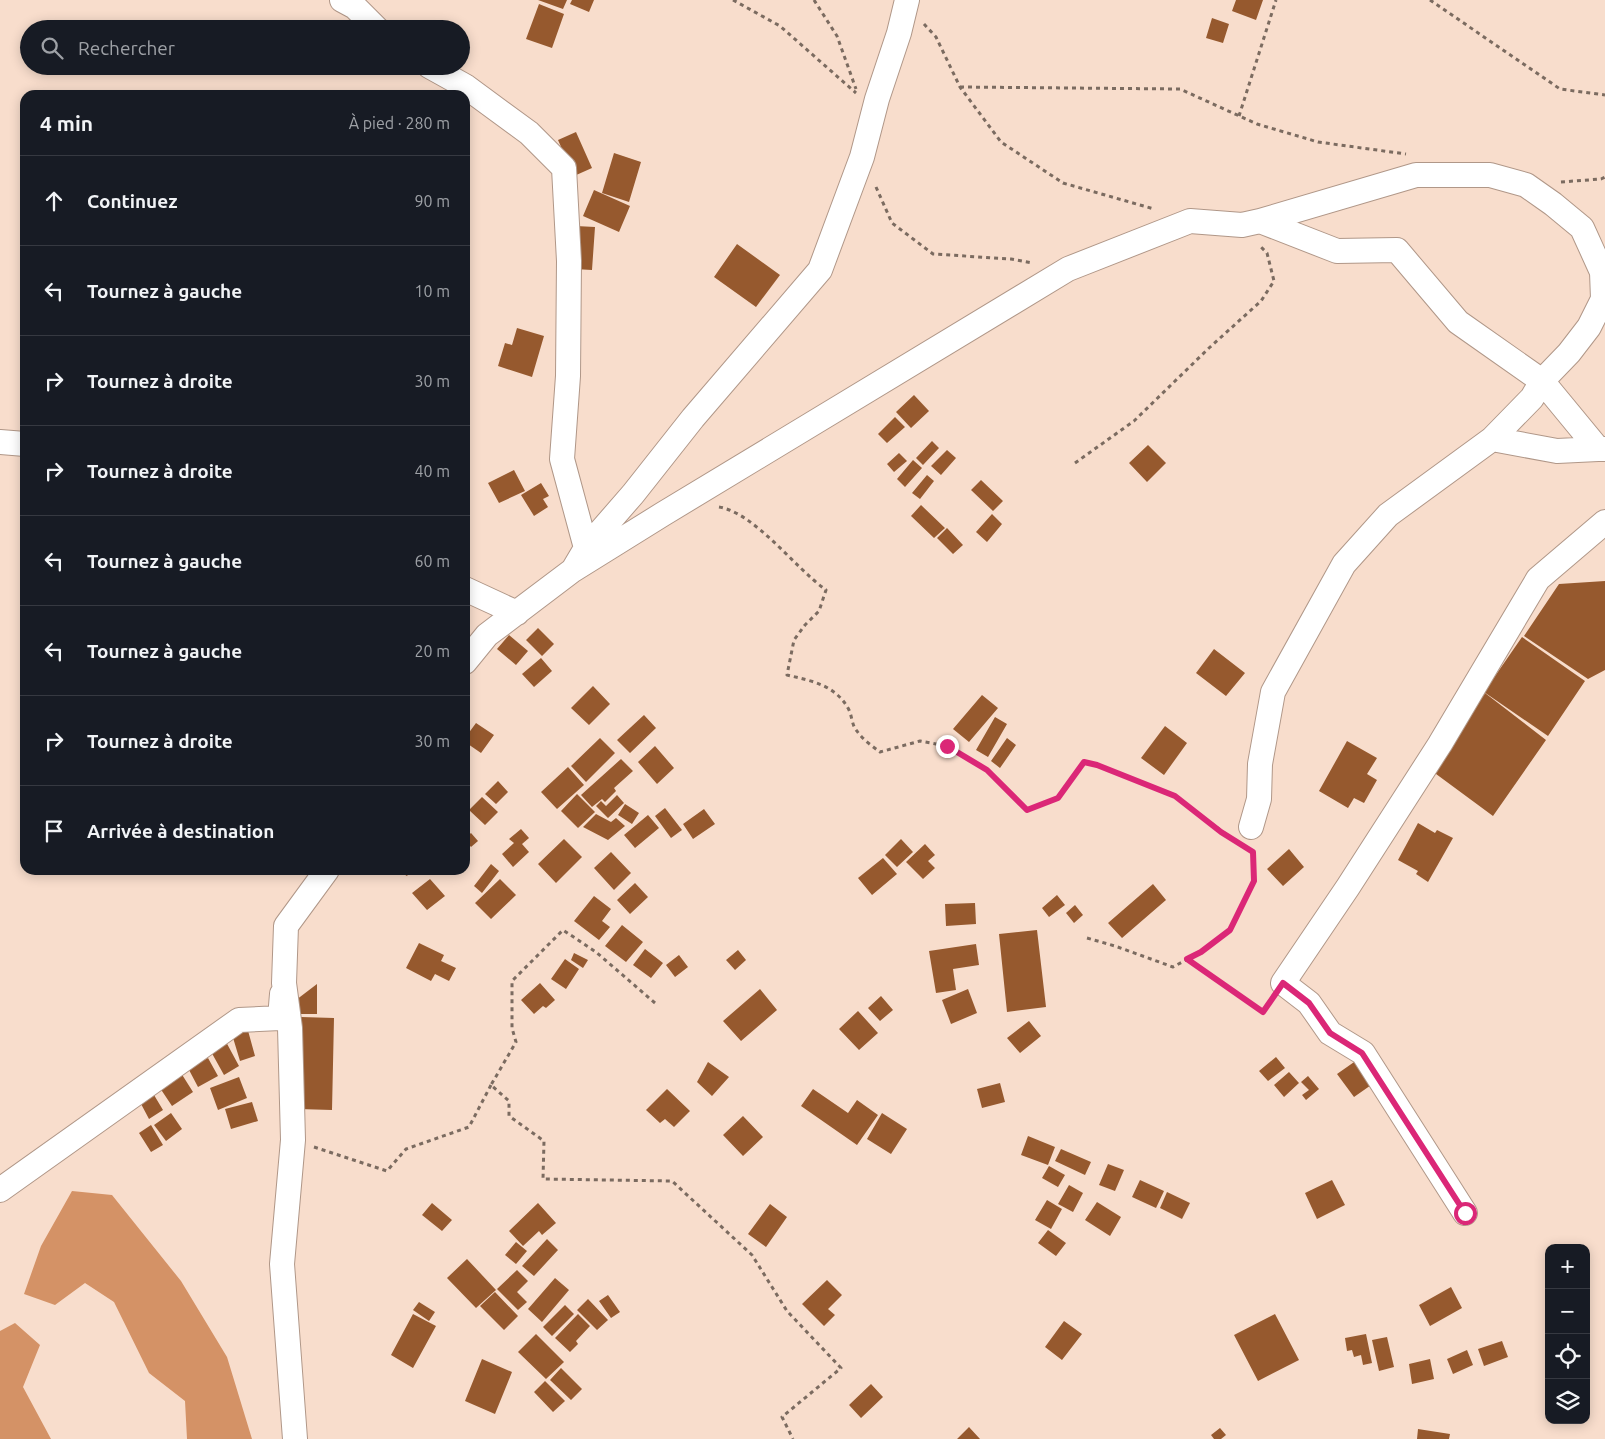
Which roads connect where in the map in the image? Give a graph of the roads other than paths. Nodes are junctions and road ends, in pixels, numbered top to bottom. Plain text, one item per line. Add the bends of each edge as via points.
1 (342, 0) edge
2 (905, 6) edge
3 (368, 20) edge
4 (446, 75) edge
5 (1251, 223) junction
6 (1604, 301) edge
7 (1542, 381) junction
8 (1492, 439) junction
9 (0, 442) edge
10 (20, 444) edge
11 (1601, 449) edge
12 (1605, 522) edge
13 (586, 548) junction
14 (573, 570) junction
15 (470, 591) edge
16 (517, 613) junction
17 (470, 656) edge
18 (1244, 838) road end
19 (323, 875) edge
20 (284, 982) junction
21 (0, 1190) edge
22 (1465, 1213) dead end
23 (295, 1439) edge

1 - 3 street
2 - 13 street via 862,157 820,270
4 - 13 street via 529,133 564,168 570,261 568,376 562,459
5 - 6 street via 1416,175 1490,175 1526,185 1582,228 1602,272
5 - 7 street via 1337,251 1397,250 1458,322
5 - 14 street via 1190,221 1068,269
6 - 7 street via 1569,353
7 - 8 street via 1532,398
7 - 11 street
8 - 11 street via 1556,451
8 - 18 street via 1388,515 1344,564 1273,692 1260,764 1259,800
9 - 10 street
12 - 22 street via 1538,579 1440,744 1283,983 1309,1003 1330,1033 1362,1053
13 - 14 street
14 - 16 street
15 - 16 street
16 - 17 street via 487,635
19 - 20 street via 286,926
20 - 21 street via 280,1018 239,1020
20 - 23 street via 290,1028 293,1140 282,1264

